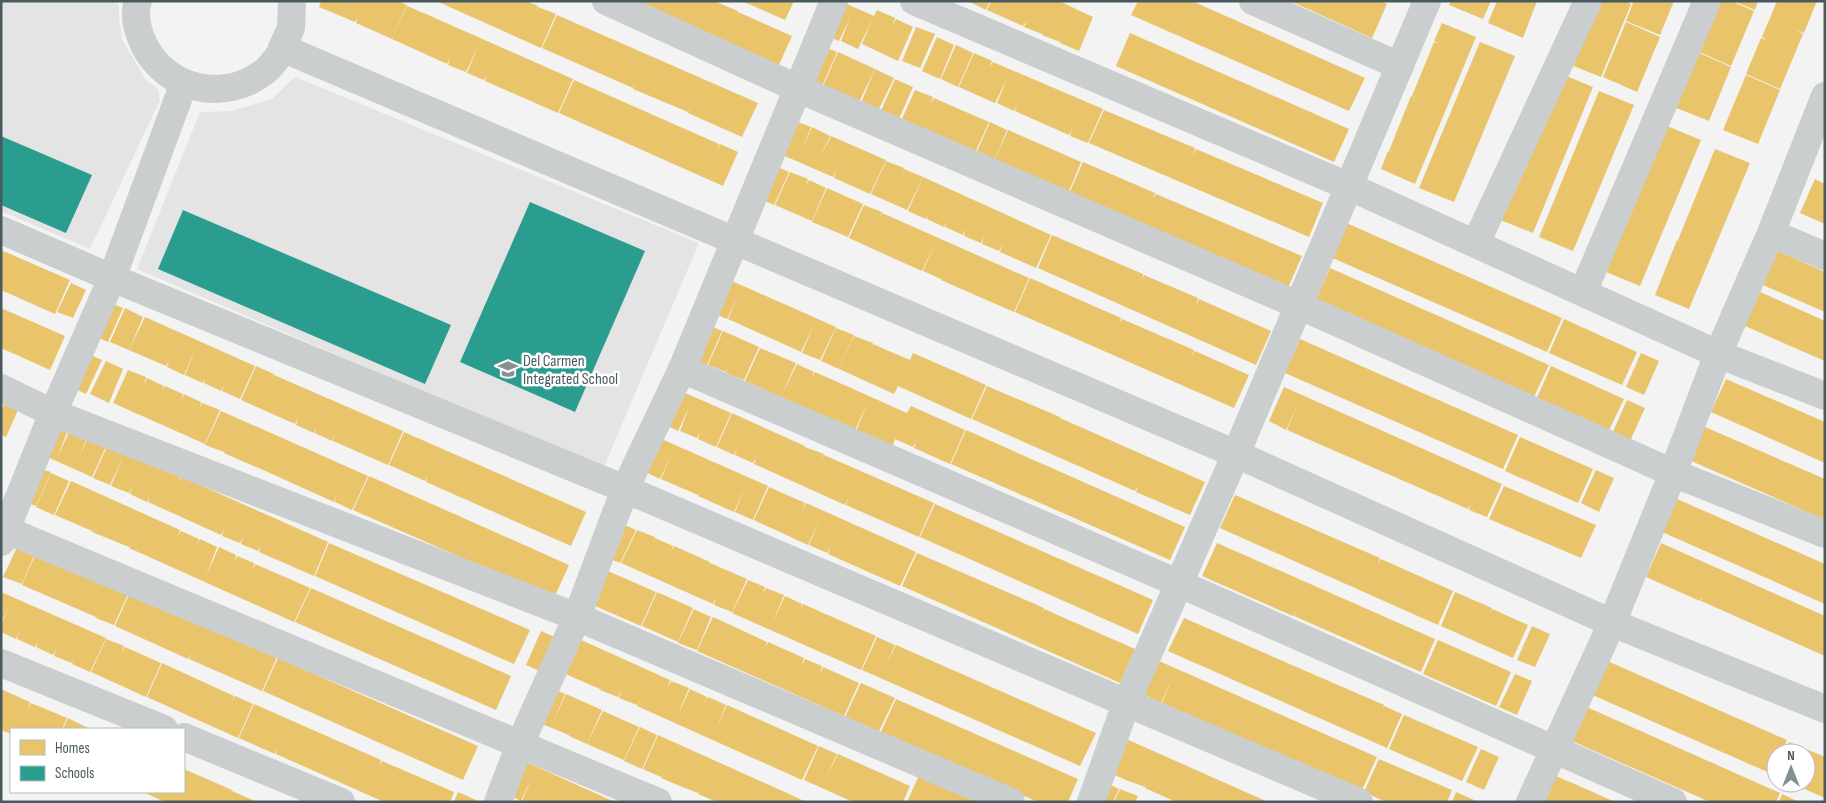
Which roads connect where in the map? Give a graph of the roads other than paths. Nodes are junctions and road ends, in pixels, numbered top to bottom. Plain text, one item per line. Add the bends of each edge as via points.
1 (138, 1) edge
2 (292, 1) edge
3 (606, 1) edge
4 (834, 1) edge
5 (914, 1) edge
6 (1253, 1) edge
7 (1427, 1) edge
8 (1588, 1) edge
9 (1707, 1) edge
10 (282, 48) junction
11 (1400, 66) junction
12 (184, 83) junction
13 (798, 89) junction
14 (1825, 96) edge
15 (1348, 186) junction
16 (1, 230) edge
17 (1771, 233) junction
18 (735, 240) junction
19 (1476, 243) junction
20 (1825, 256) edge
21 (112, 278) junction
22 (1583, 292) junction
23 (1298, 305) junction
24 (1718, 354) junction
25 (682, 369) junction
26 (1, 388) edge
27 (1825, 396) edge
28 (53, 413) junction
29 (1236, 454) junction
30 (1673, 473) junction
31 (626, 489) junction
32 (3, 534) edge
33 (1825, 534) edge
34 (1180, 584) junction
35 (577, 617) junction
36 (1612, 623) junction
37 (1, 663) edge
38 (1126, 704) junction
39 (1825, 709) edge
40 (162, 728) edge
41 (185, 737) edge
42 (520, 744) junction
43 (1554, 748) junction
44 (341, 802) edge
45 (498, 802) edge
46 (658, 802) edge
47 (1011, 802) edge
48 (1091, 802) edge
49 (1359, 802) edge
50 (1530, 802) edge
51 (1672, 802) edge

1 - 12 street via 135,8 138,34 150,56 168,75
2 - 10 street via 291,28
3 - 13 street
4 - 13 street
5 - 15 street
6 - 11 street
7 - 11 street
8 - 19 street
9 - 22 street
10 - 12 street via 265,72 242,84 217,90
10 - 18 street
11 - 15 street
12 - 21 street
13 - 18 street
13 - 23 street
14 - 17 street
15 - 19 street
15 - 23 street
16 - 21 street
17 - 20 street
17 - 24 street
18 - 25 street
18 - 29 street
19 - 22 street
21 - 28 street
21 - 31 street
22 - 24 street
23 - 29 street
23 - 30 street
24 - 27 street
24 - 30 street
25 - 31 street
25 - 34 street
26 - 28 street
28 - 32 street
28 - 35 street
29 - 34 street
29 - 36 street
30 - 33 street
30 - 36 street
31 - 35 street
31 - 38 street
32 - 42 street
34 - 38 street
34 - 43 street
35 - 42 street
35 - 47 street
36 - 39 street
36 - 43 street
37 - 40 street
38 - 48 street
38 - 49 street
41 - 44 street
42 - 45 street
42 - 46 street
43 - 50 street
43 - 51 street

